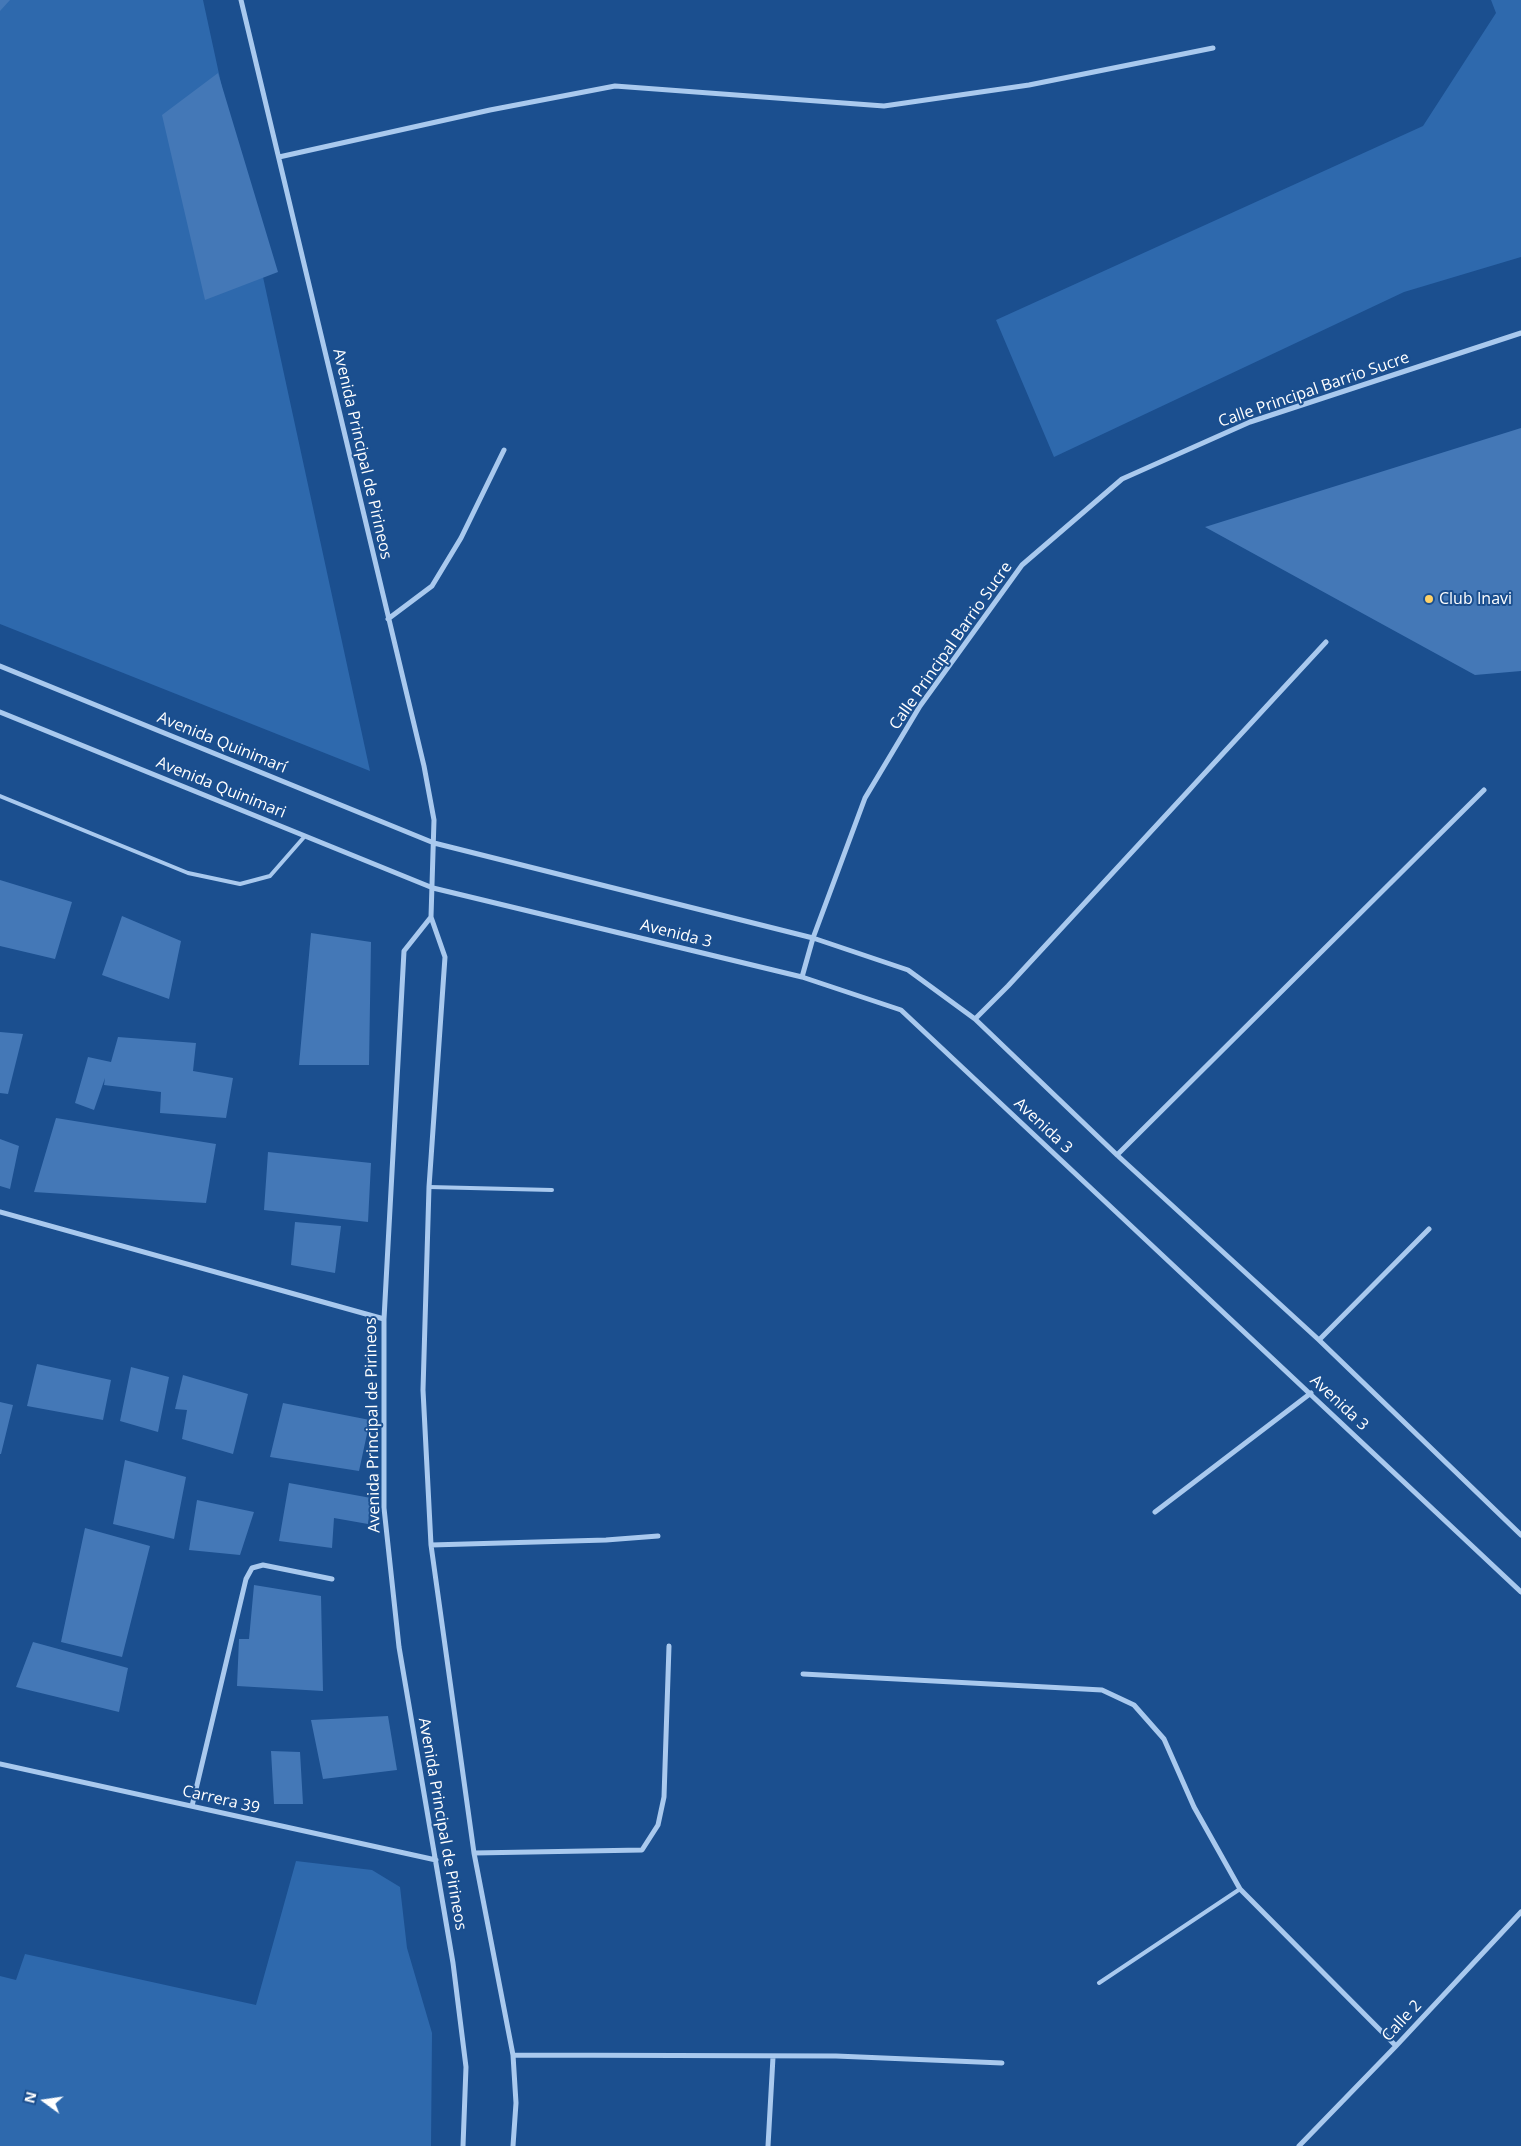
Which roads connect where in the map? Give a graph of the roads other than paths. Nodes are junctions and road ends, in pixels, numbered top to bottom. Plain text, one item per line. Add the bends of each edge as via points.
1 (242, 0) edge
2 (1213, 48) dead end
3 (279, 157) junction
4 (1521, 333) edge
5 (504, 450) dead end
6 (388, 620) junction
7 (1326, 642) dead end
8 (0, 666) edge
9 (0, 712) edge
10 (1484, 790) dead end
11 (0, 796) edge
12 (305, 836) junction
13 (434, 843) junction
14 (433, 888) junction
15 (431, 917) junction
16 (813, 938) junction
17 (802, 977) junction
18 (976, 1019) junction
19 (1117, 1155) junction
20 (429, 1187) junction
21 (552, 1190) dead end
22 (0, 1212) edge
23 (1428, 1229) dead end
24 (384, 1319) junction
25 (1319, 1340) junction
26 (1310, 1393) junction
27 (1155, 1512) dead end
28 (1521, 1535) edge
29 (658, 1536) dead end
30 (431, 1546) junction
31 (332, 1579) dead end
32 (1521, 1592) edge
33 (669, 1646) dead end
34 (802, 1674) dead end
35 (0, 1764) edge
36 (192, 1806) junction
37 (474, 1853) junction
38 (436, 1860) junction
39 (1240, 1889) junction
40 (1521, 1912) edge
41 (1099, 1983) dead end
42 (1396, 2046) junction
43 (513, 2055) junction
44 (773, 2057) junction
45 (1002, 2062) dead end
46 (463, 2146) edge
47 (513, 2146) edge
48 (768, 2146) edge
49 (1299, 2146) edge

1 - 3 street, Avenida Principal de Pirineos
2 - 3 street via 1029,85 884,106 614,86
3 - 6 street, Avenida Principal de Pirineos
4 - 16 street, Calle Principal Barrio Sucre via 1250,422 1122,479 1022,565 920,706 865,798
5 - 6 street via 461,538 432,586
6 - 13 street, Avenida Principal de Pirineos via 424,766 434,820
7 - 18 street
8 - 13 street, Avenida Quinimarí
9 - 12 street, Avenida Quinimari
10 - 19 street
11 - 12 lane via 188,873 240,884 270,876
12 - 14 street, Avenida Quinimari
13 - 14 street, Avenida Principal de Pirineos
13 - 16 street, Avenida 3
14 - 15 street, Avenida Principal de Pirineos
14 - 17 street, Avenida 3
15 - 20 street, Avenida Principal de Pirineos via 445,957
15 - 24 street, Avenida Principal de Pirineos via 404,950
16 - 17 street, Calle Principal Barrio Sucre
16 - 18 street, Avenida 3 via 908,970
17 - 26 street, Avenida 3 via 901,1010
18 - 19 street, Avenida 3
19 - 25 street, Avenida 3
20 - 21 lane
20 - 30 street, Avenida Principal de Pirineos via 423,1390
22 - 24 street
23 - 25 street
24 - 38 street, Avenida Principal de Pirineos via 385,1517 398,1647
25 - 28 street, Avenida 3
26 - 27 street
26 - 32 street, Avenida 3
29 - 30 street
30 - 37 street, Avenida Principal de Pirineos
31 - 36 street via 263,1565 252,1568 246,1579
33 - 37 street via 664,1796 658,1825 642,1850
34 - 39 street via 1102,1690 1134,1706 1164,1739 1194,1807
35 - 36 street, Carrera 39
36 - 38 street, Carrera 39
37 - 43 street, Avenida Principal de Pirineos
38 - 46 street, Avenida Principal de Pirineos via 466,2067
39 - 41 lane
39 - 42 street
40 - 42 street, Calle 2
42 - 49 street, Calle 2
43 - 44 street
43 - 47 street, Avenida Principal de Pirineos via 516,2103
44 - 45 street
44 - 48 street

